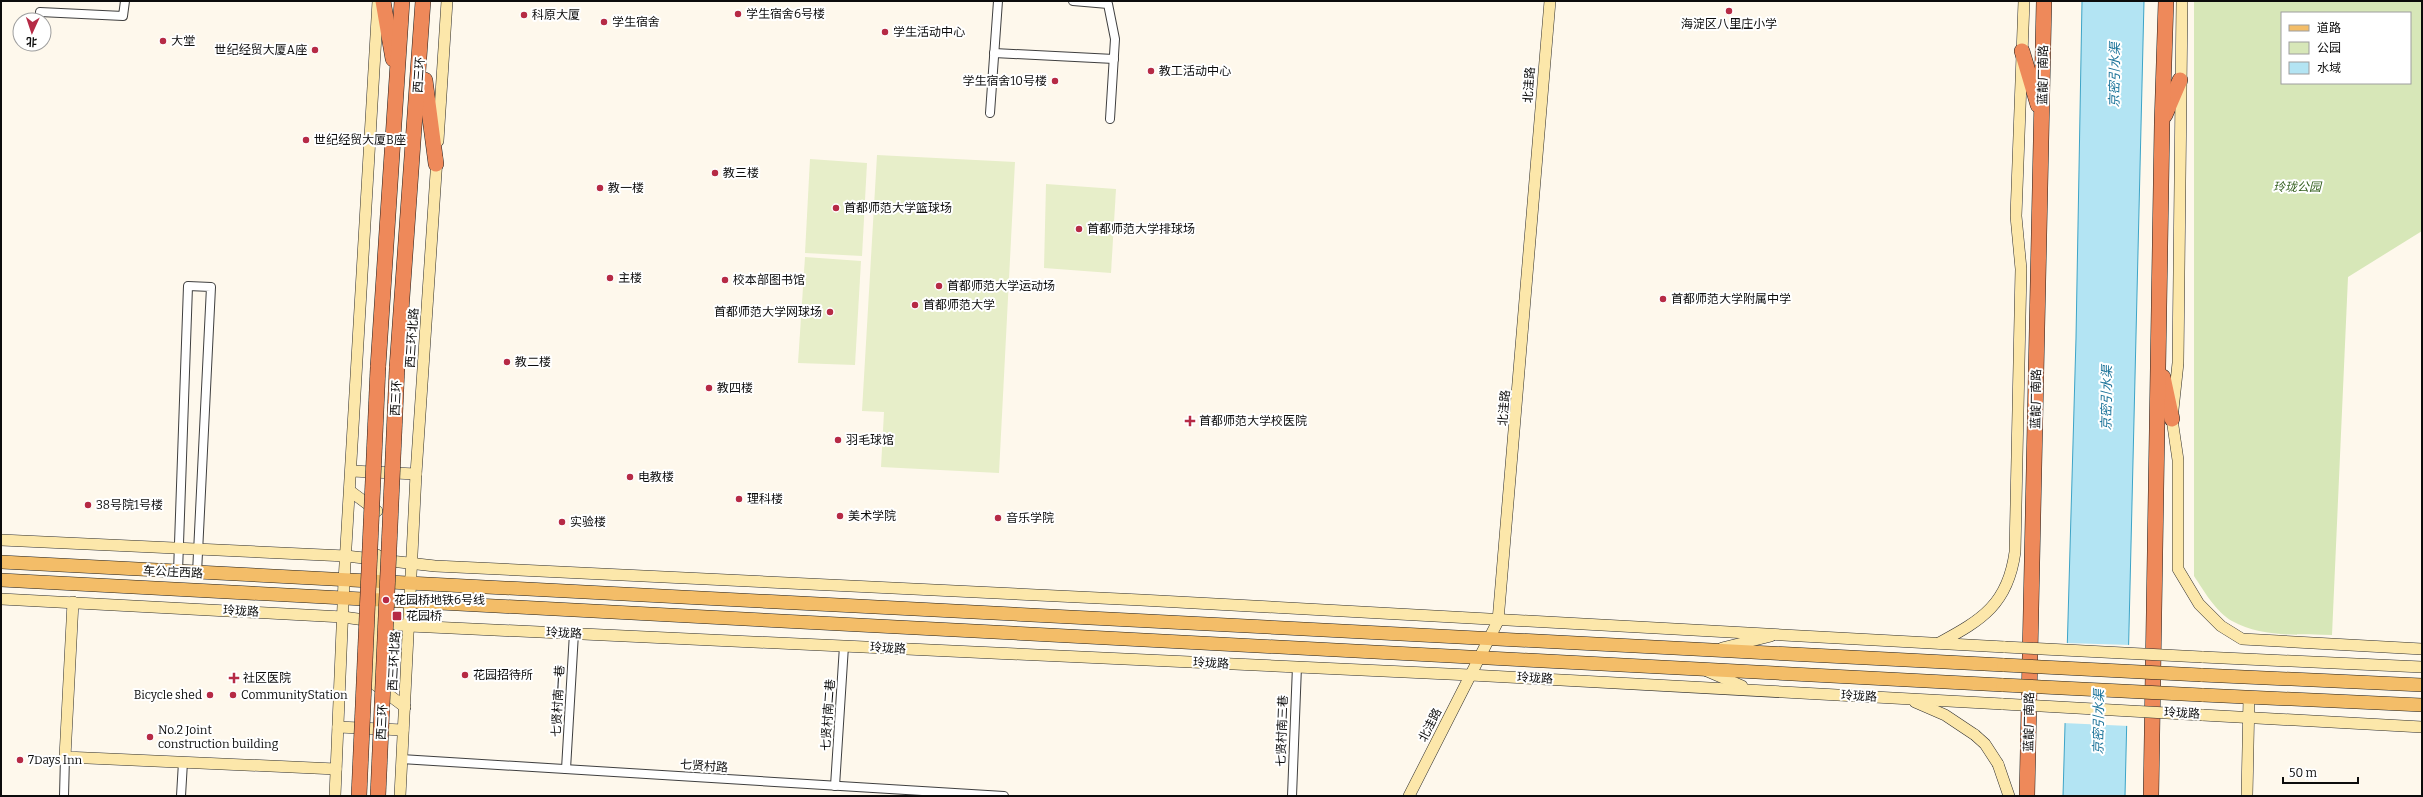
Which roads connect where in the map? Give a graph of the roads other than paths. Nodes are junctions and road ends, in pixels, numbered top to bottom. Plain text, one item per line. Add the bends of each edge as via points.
1 (125, 1) edge
2 (378, 1) edge
3 (383, 1) edge
4 (402, 1) edge
5 (423, 1) edge
6 (447, 1) edge
7 (998, 1) edge
8 (1073, 1) edge
9 (1550, 1) edge
10 (2024, 1) edge
11 (2044, 1) edge
12 (2166, 1) edge
13 (2182, 1) edge
14 (52, 13) edge
15 (421, 49) junction
16 (2022, 50) junction
17 (994, 53) junction
18 (1114, 59) junction
19 (2180, 80) junction
20 (398, 88) junction
21 (990, 113) dead end
22 (1110, 120) dead end
23 (2042, 120) junction
24 (2162, 124) junction
25 (436, 164) junction
26 (2157, 351) junction
27 (2172, 418) junction
28 (351, 471) junction
29 (416, 474) junction
30 (350, 491) junction
31 (1, 540) edge
32 (178, 548) junction
33 (198, 550) junction
34 (346, 556) junction
35 (377, 557) junction
36 (413, 560) junction
37 (1, 562) edge
38 (178, 572) junction
39 (197, 573) junction
40 (1, 580) edge
41 (344, 581) junction
42 (376, 583) junction
43 (412, 585) junction
44 (1, 598) edge
45 (343, 599) junction
46 (376, 601) junction
47 (73, 602) junction
48 (411, 603) junction
49 (343, 617) junction
50 (375, 621) junction
51 (1498, 621) junction
52 (409, 626) junction
53 (574, 633) junction
54 (1784, 634) junction
55 (1488, 640) junction
56 (1938, 644) junction
57 (844, 646) junction
58 (2422, 649) edge
59 (1715, 650) junction
60 (1479, 657) junction
61 (1297, 666) junction
62 (2422, 667) edge
63 (1702, 669) junction
64 (1470, 675) junction
65 (2422, 686) edge
66 (1751, 689) junction
67 (2249, 697) junction
68 (1907, 698) junction
69 (2422, 705) edge
70 (404, 707) junction
71 (2249, 717) junction
72 (2422, 726) edge
73 (338, 727) junction
74 (403, 730) junction
75 (65, 757) junction
76 (401, 759) junction
77 (183, 762) junction
78 (336, 769) junction
79 (566, 769) junction
80 (835, 786) junction
81 (64, 796) edge
82 (182, 796) edge
83 (335, 796) edge
84 (359, 796) edge
85 (378, 796) edge
86 (400, 796) edge
87 (1004, 796) edge
88 (1292, 796) edge
89 (1409, 796) edge
90 (2009, 796) edge
91 (2027, 796) edge
92 (2151, 796) edge
93 (2247, 796) edge

1 - 14 street via 123,16
2 - 28 street
3 - 20 highway
4 - 20 highway, 西三环
5 - 15 highway, 西三环
6 - 25 street, 西三环北路
7 - 17 street
8 - 18 street via 1108,4 1115,39
9 - 51 street, 北洼路
10 - 16 street, 蓝靛厂南路
11 - 23 highway, 蓝靛厂南路
12 - 24 highway
13 - 19 street
15 - 25 highway
15 - 85 highway, 西三环, bridge via 397,368
16 - 23 highway
16 - 56 street, 蓝靛厂南路 via 2016,216 2021,269 2015,552 2012,574 2004,593 1992,607 1965,629
17 - 18 street
17 - 21 street
18 - 22 street
19 - 24 highway
19 - 27 street via 2178,363
20 - 84 highway, 西三环, bridge via 378,367
23 - 91 highway, 蓝靛厂南路
24 - 26 highway
25 - 29 street, 西三环北路
26 - 27 highway
26 - 92 highway
27 - 58 street via 2178,460 2178,569 2199,604 2221,626 2242,639
28 - 29 street
28 - 30 street
29 - 36 street, 西三环北路
30 - 34 street
30 - 35 street via 379,512
31 - 32 street
32 - 33 street
32 - 33 street via 188,286 211,287
32 - 38 street
33 - 34 street
33 - 39 street
34 - 35 street
34 - 41 street
35 - 36 street
35 - 42 street
36 - 43 street, 西三环北路
36 - 51 street
37 - 38 main road, 车公庄西路
38 - 39 main road, 车公庄西路
39 - 41 main road, 车公庄西路
40 - 45 main road, 车公庄西路
41 - 42 main road, 车公庄西路
41 - 45 street
42 - 43 main road, 车公庄西路
42 - 46 street
43 - 48 street, 西三环北路
43 - 55 main road
44 - 47 street, 玲珑路
45 - 46 main road, 车公庄西路
45 - 49 street
46 - 48 main road, 玲珑路
46 - 50 street
47 - 49 street, 玲珑路
47 - 75 street
48 - 52 street, 西三环北路
48 - 60 main road, 玲珑路
49 - 50 street, 玲珑路
49 - 73 street
50 - 52 street, 玲珑路
50 - 70 street via 373,683
51 - 54 street
51 - 55 street, 北洼路
52 - 53 street, 玲珑路
52 - 70 street, 西三环北路
53 - 57 street, 玲珑路
53 - 79 street, 七贤村南一巷
54 - 56 street
54 - 59 street
55 - 59 main road
55 - 60 street, 北洼路
56 - 62 street, bridge
57 - 61 street, 玲珑路
57 - 80 street, 七贤村南二巷
59 - 65 main road, bridge
60 - 63 main road, 玲珑路
60 - 64 street, 北洼路
61 - 64 street, 玲珑路
61 - 88 street, 七贤村南三巷
63 - 66 street
63 - 67 main road, 玲珑路, bridge
64 - 66 street, 玲珑路
64 - 89 street, 北洼路
66 - 68 street, 玲珑路
67 - 69 main road, 玲珑路
67 - 71 street
68 - 71 street, 玲珑路, bridge
68 - 90 street, bridge via 1945,715 1985,744 1998,764
70 - 74 street, 西三环北路
71 - 72 street, 玲珑路
71 - 93 street
73 - 74 street
73 - 78 street
74 - 76 street, 西三环北路
75 - 77 street
75 - 81 street
76 - 79 street, 七贤村路
76 - 86 street, 西三环北路
77 - 78 street
77 - 82 street
78 - 83 street
79 - 80 street, 七贤村路
80 - 87 street, 七贤村路

